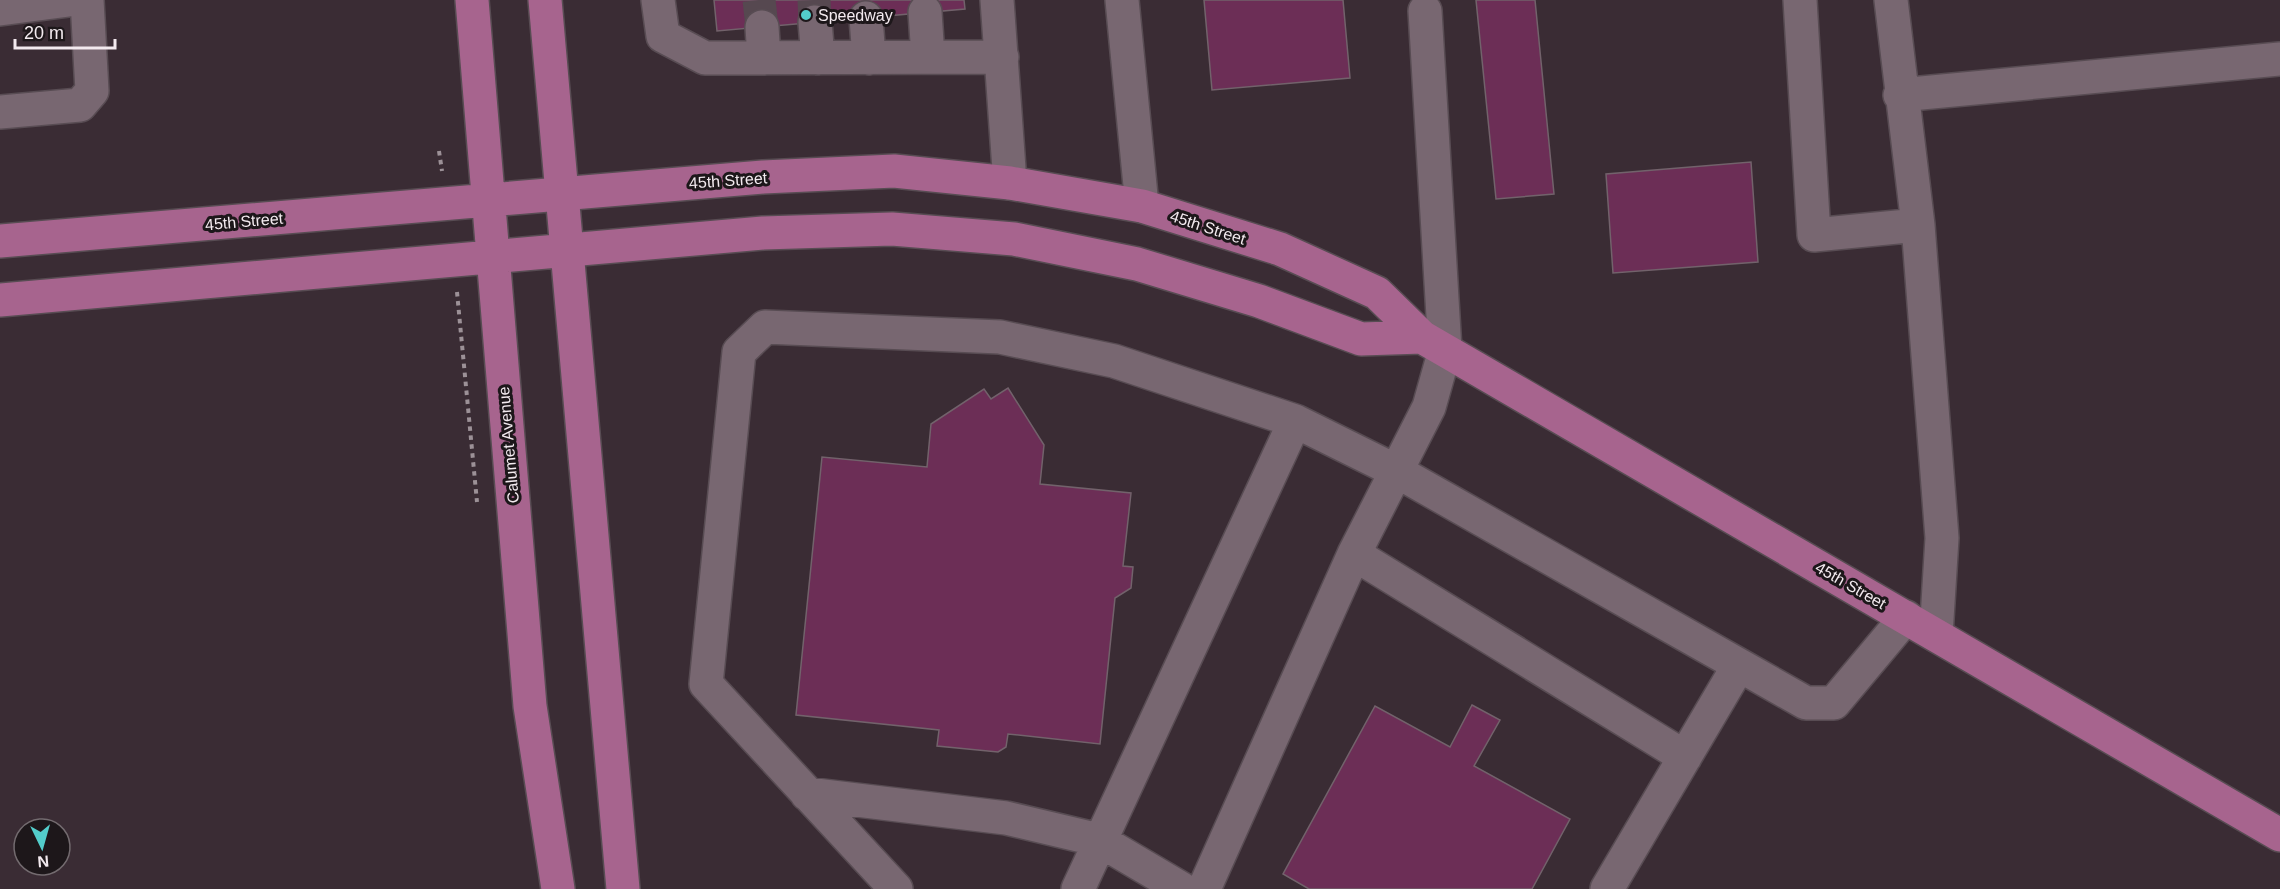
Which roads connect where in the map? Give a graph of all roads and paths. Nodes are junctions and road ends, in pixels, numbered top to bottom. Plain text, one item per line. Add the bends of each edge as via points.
1 (69, 0) edge
2 (87, 0) edge
3 (472, 0) edge
4 (545, 0) edge
5 (658, 0) edge
6 (997, 0) edge
7 (1122, 0) edge
8 (1800, 0) edge
9 (1891, 0) edge
10 (0, 9) edge
11 (1425, 11) dead end
12 (925, 12) dead end
13 (866, 18) dead end
14 (815, 22) tunnel mouth
15 (928, 57) junction
16 (1002, 57) junction
17 (818, 58) junction
18 (869, 58) junction
19 (2280, 60) edge
20 (1900, 95) junction
21 (0, 112) edge
22 (1010, 183) junction
23 (562, 193) junction
24 (489, 201) junction
25 (1142, 206) junction
26 (1918, 225) junction
27 (0, 241) edge
28 (568, 250) junction
29 (493, 257) junction
30 (0, 300) edge
31 (1433, 343) junction
32 (1295, 421) junction
33 (1398, 472) junction
34 (1354, 554) junction
35 (1906, 617) junction
36 (1936, 634) junction
37 (1739, 665) junction
38 (1684, 757) junction
39 (807, 794) junction
40 (2280, 835) edge
41 (1099, 840) junction
42 (558, 889) edge
43 (623, 889) edge
44 (896, 889) edge
45 (1078, 889) edge
46 (1182, 889) edge
47 (1204, 889) edge
48 (1607, 889) edge

1 - 10 lane
2 - 21 lane via 92,91 80,105
3 - 24 main road, Calumet Avenue
4 - 23 main road
5 - 17 lane via 663,36 705,58 763,43
6 - 16 lane
7 - 25 lane
8 - 26 lane via 1814,236
9 - 20 lane
11 - 31 lane
12 - 15 lane
13 - 18 lane
14 - 17 lane
15 - 16 lane
15 - 18 lane
16 - 22 lane
17 - 18 lane
19 - 20 lane
20 - 26 lane
22 - 23 main road, 45th Street via 894,171
22 - 25 main road, 45th Street
23 - 24 main road, 45th Street
23 - 28 main road
24 - 27 main road, 45th Street
24 - 29 main road, Calumet Avenue
25 - 31 main road, 45th Street via 1280,249 1377,293
26 - 36 lane via 1942,538
28 - 29 main road
28 - 31 main road via 763,233 892,229 1014,239 1137,264 1259,301 1361,339
28 - 43 main road
29 - 30 main road
29 - 42 main road, Calumet Avenue via 530,706
31 - 33 lane via 1429,407
31 - 35 main road, 45th Street
32 - 33 lane
32 - 39 lane via 1114,361 1000,337 765,327 739,352 706,684
32 - 41 lane
33 - 34 lane
33 - 37 lane
34 - 38 lane
34 - 47 lane
35 - 36 main road, 45th Street
35 - 37 lane via 1834,703 1806,703
36 - 40 main road, 45th Street
37 - 38 lane
38 - 48 lane
39 - 41 lane via 1006,818
39 - 44 lane
41 - 45 lane
41 - 46 lane

